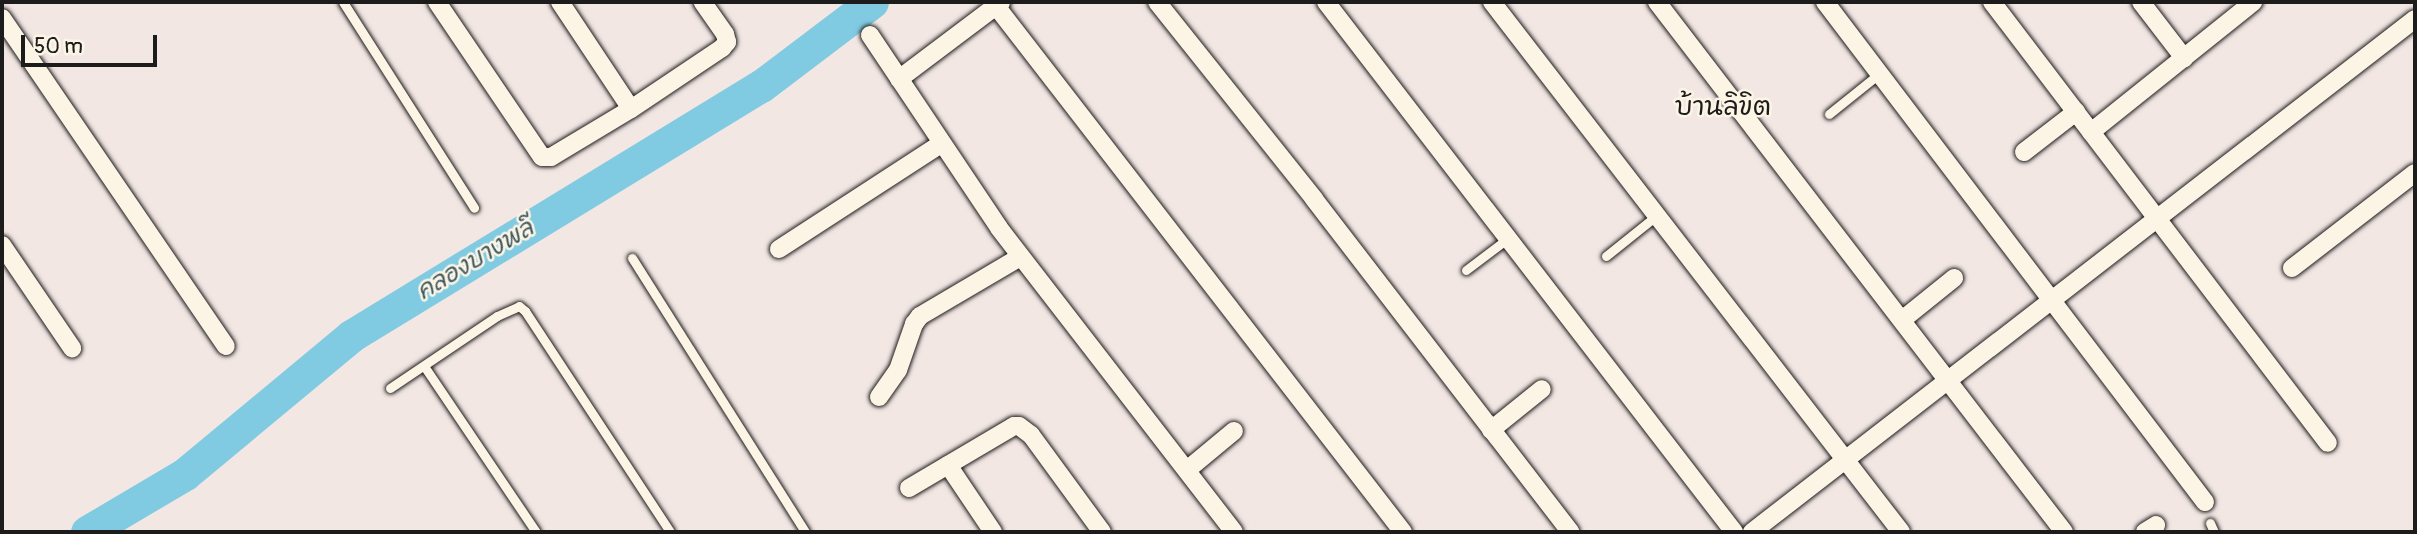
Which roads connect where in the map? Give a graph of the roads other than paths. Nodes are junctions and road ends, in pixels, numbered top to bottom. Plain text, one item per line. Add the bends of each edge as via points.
1 (343, 2) edge
2 (437, 2) edge
3 (560, 2) edge
4 (703, 2) edge
5 (1157, 2) edge
6 (1326, 2) edge
7 (1492, 2) edge
8 (1657, 2) edge
9 (1825, 2) edge
10 (1992, 2) edge
11 (2141, 2) edge
12 (2253, 2) edge
13 (999, 4) edge
14 (2, 18) edge
15 (2415, 19) edge
16 (870, 35) dead end
17 (2184, 58) junction
18 (1880, 73) junction
19 (899, 79) junction
20 (631, 109) junction
21 (2076, 112) junction
22 (1829, 114) dead end
23 (2091, 132) junction
24 (942, 143) junction
25 (2024, 152) dead end
26 (2415, 173) edge
27 (474, 208) dead end
28 (1656, 216) junction
29 (2156, 220) junction
30 (1507, 239) junction
31 (2, 245) edge
32 (779, 249) dead end
33 (1606, 256) dead end
34 (1020, 257) junction
35 (632, 258) dead end
36 (2292, 268) dead end
37 (1466, 270) dead end
38 (1954, 278) dead end
39 (2050, 301) junction
40 (1902, 320) junction
41 (226, 346) dead end
42 (72, 348) dead end
43 (424, 366) junction
44 (1949, 380) junction
45 (390, 388) dead end
46 (1542, 389) dead end
47 (879, 397) dead end
48 (1491, 429) junction
49 (1234, 431) dead end
50 (2328, 443) dead end
51 (1845, 459) junction
52 (947, 465) junction
53 (1187, 470) junction
54 (909, 488) dead end
55 (2205, 502) dead end
56 (536, 532) edge
57 (670, 532) edge
58 (805, 532) edge
59 (993, 532) edge
60 (1102, 532) edge
61 (1234, 532) edge
62 (1403, 532) edge
63 (1570, 532) edge
64 (1734, 532) edge
65 (1752, 532) edge
66 (1901, 532) edge
67 (2064, 532) edge

1 - 27 lane
2 - 20 street via 542,158 551,158
3 - 20 street
4 - 20 street via 727,41 723,48
5 - 48 street
6 - 30 street
7 - 28 street
8 - 40 street
9 - 18 street
10 - 21 street
11 - 17 street
12 - 17 street
13 - 19 street
13 - 62 street
14 - 41 street
15 - 29 street
16 - 19 street
17 - 23 street
18 - 22 lane
18 - 39 street
19 - 24 street
21 - 23 street
21 - 25 street
23 - 29 street
24 - 32 street
24 - 34 street
26 - 36 street
28 - 33 lane
28 - 51 street
29 - 39 street
29 - 50 street
30 - 37 lane
30 - 64 street
31 - 42 street
34 - 47 street via 920,316 898,370
34 - 53 street
35 - 58 lane
38 - 40 street
39 - 44 street
39 - 55 street
40 - 44 street
43 - 45 lane
43 - 56 lane
43 - 57 lane via 519,306
44 - 51 street
44 - 67 street
46 - 48 street
48 - 63 street
49 - 53 street
51 - 65 street
51 - 66 street
52 - 54 street
52 - 59 street
52 - 60 street via 1019,426 1031,435
53 - 61 street

